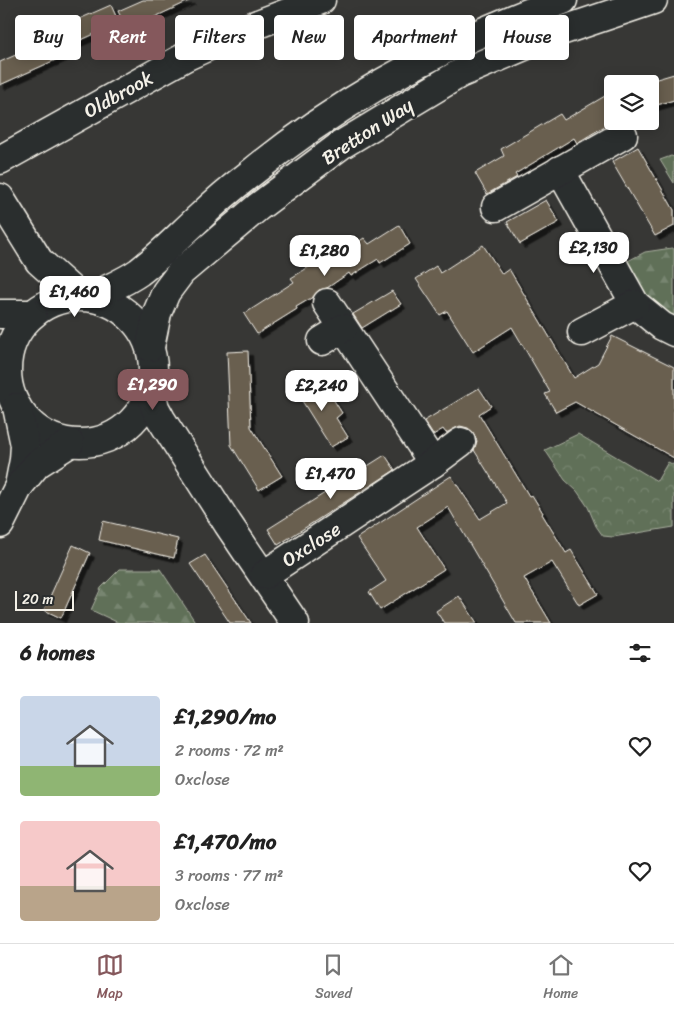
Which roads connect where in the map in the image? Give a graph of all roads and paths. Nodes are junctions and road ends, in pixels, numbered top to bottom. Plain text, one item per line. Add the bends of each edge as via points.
1 (321, 0) edge
2 (653, 0) edge
3 (551, 2) edge
4 (623, 135) dead end
5 (0, 160) edge
6 (560, 170) junction
7 (0, 198) edge
8 (496, 208) dead end
9 (39, 261) junction
10 (85, 297) junction
11 (327, 303) dead end
12 (635, 304) junction
13 (38, 310) junction
14 (0, 314) edge
15 (582, 332) dead end
16 (674, 332) edge
17 (150, 347) junction
18 (3, 362) edge
19 (151, 392) junction
20 (17, 407) junction
21 (122, 430) junction
22 (176, 442) junction
23 (461, 442) dead end
24 (70, 443) junction
25 (434, 463) junction
26 (19, 486) junction
27 (0, 524) edge
28 (264, 575) junction
29 (295, 623) edge

1 - 5 street, Oldbrook via 250,27 185,57
2 - 17 street, Bretton Way via 555,34 459,74 341,144 258,207 181,272 166,292 157,313
3 - 10 street, Bretton Way via 452,46 344,106 249,174 137,273
4 - 6 street
6 - 8 street
6 - 12 street
7 - 9 street
9 - 10 street
9 - 13 street
10 - 13 street via 63,298
10 - 17 street via 111,303 128,314
11 - 25 street via 332,334
12 - 15 street
12 - 16 street
13 - 14 street
13 - 18 street via 23,324
17 - 19 street via 154,368
18 - 20 street
19 - 21 street via 140,414
19 - 22 street, Oxclose via 158,414
20 - 24 street via 30,424 49,436
20 - 26 street via 25,445
21 - 22 street via 150,432
21 - 24 street via 106,439
22 - 28 street, Oxclose
23 - 25 street, Oxclose
24 - 26 street via 37,464
25 - 28 street, Oxclose
26 - 27 street
28 - 29 street, Oxclose

